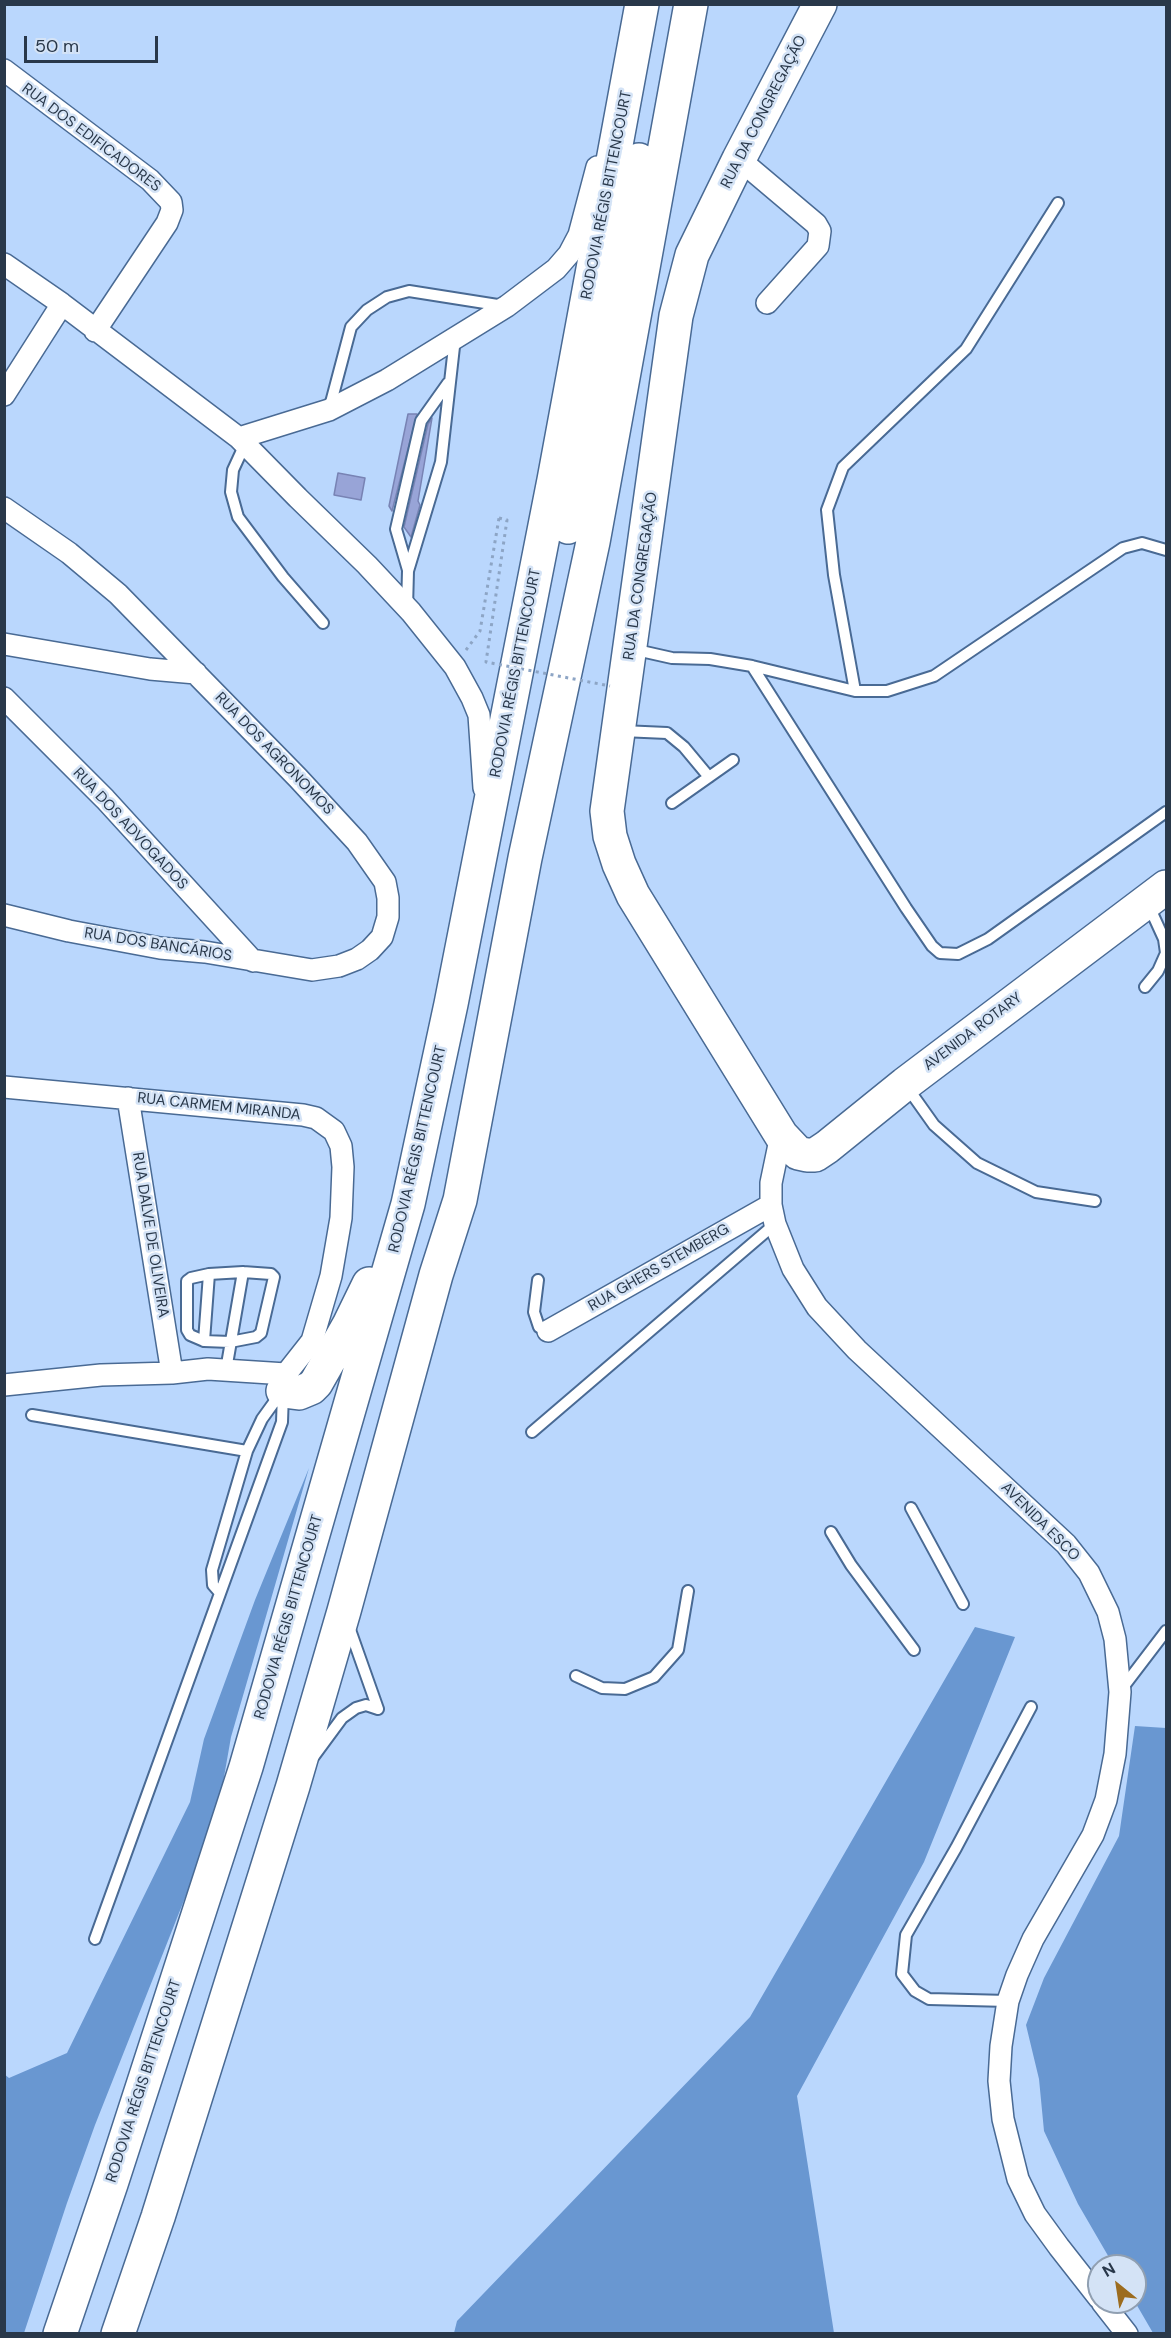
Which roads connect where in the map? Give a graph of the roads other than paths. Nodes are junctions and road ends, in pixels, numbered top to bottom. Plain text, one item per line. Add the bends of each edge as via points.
1 (642, 4) edge
2 (820, 4) edge
3 (685, 5) edge
4 (633, 53) junction
5 (4, 70) edge
6 (739, 159) junction
7 (1058, 203) dead end
8 (4, 264) edge
9 (767, 303) dead end
10 (62, 304) junction
11 (507, 306) junction
12 (586, 309) junction
13 (95, 330) junction
14 (455, 338) junction
15 (450, 380) junction
16 (4, 395) edge
17 (329, 410) junction
18 (242, 441) junction
19 (4, 508) edge
20 (1167, 550) edge
21 (408, 571) junction
22 (407, 609) junction
23 (323, 622) dead end
24 (4, 644) edge
25 (631, 649) junction
26 (752, 666) junction
27 (196, 673) junction
28 (855, 691) junction
29 (4, 698) edge
30 (619, 731) junction
31 (733, 760) dead end
32 (710, 777) junction
33 (484, 789) junction
34 (672, 803) dead end
35 (1167, 813) edge
36 (481, 851) junction
37 (1157, 895) edge
38 (4, 915) edge
39 (253, 961) junction
40 (312, 970) joint
41 (1145, 987) dead end
42 (451, 1004) junction
43 (905, 1084) junction
44 (4, 1087) edge
45 (128, 1098) junction
46 (781, 1135) junction
47 (1095, 1201) dead end
48 (408, 1204) junction
49 (773, 1214) junction
50 (243, 1272) junction
51 (209, 1274) junction
52 (538, 1280) dead end
53 (548, 1331) joint
54 (204, 1341) junction
55 (230, 1342) junction
56 (226, 1370) junction
57 (172, 1373) junction
58 (284, 1383) junction
59 (4, 1385) edge
60 (32, 1415) dead end
61 (532, 1432) dead end
62 (247, 1452) junction
63 (911, 1508) dead end
64 (831, 1532) dead end
65 (688, 1591) dead end
66 (220, 1593) junction
67 (963, 1604) dead end
68 (344, 1611) junction
69 (1167, 1631) edge
70 (914, 1650) dead end
71 (576, 1676) dead end
72 (1120, 1692) junction
73 (1031, 1707) dead end
74 (292, 1786) junction
75 (95, 1939) dead end
76 (1008, 2001) junction
77 (1087, 2283) edge
78 (1111, 2314) edge
79 (60, 2334) edge
80 (118, 2334) edge
81 (1126, 2334) edge

1 - 4 main road, RODOVIA RÉGIS BITTENCOURT
2 - 6 main road, RUA DA CONGREGAÇÃO
3 - 42 main road via 548,628 500,832
3 - 68 main road via 593,542 525,858 460,1200
4 - 11 street via 605,132 579,235 556,269
4 - 12 main road, RODOVIA RÉGIS BITTENCOURT
5 - 13 street, RUA DOS EDIFICADORES via 150,180 171,202 167,223
6 - 9 street via 820,231 818,246
6 - 25 main road, RUA DA CONGREGAÇÃO via 692,255 676,316
7 - 28 lane via 966,349 843,467 827,510 834,575
8 - 10 street
10 - 13 street
10 - 16 street
11 - 14 street
11 - 17 lane via 409,291 387,297 351,327
12 - 33 main road via 558,372 534,525 519,564
12 - 36 main road, RODOVIA RÉGIS BITTENCOURT
13 - 18 street
14 - 15 lane
14 - 17 street
15 - 21 lane via 441,462
15 - 21 lane via 421,421 396,529
17 - 18 street
18 - 22 street via 368,565
18 - 23 lane via 231,492 238,518
19 - 27 street via 69,553 118,594
20 - 28 lane via 1142,543 1123,548 934,675 887,691
21 - 22 lane
22 - 33 street via 465,681 479,715
24 - 27 street
25 - 26 lane via 672,658
25 - 30 main road, RUA DA CONGREGAÇÃO
26 - 28 lane
26 - 35 lane via 906,908 940,953 958,954 988,939
27 - 40 street, RUA DOS AGRONOMOS via 357,842 385,882 388,917 382,937 357,959
29 - 39 street, RUA DOS ADVOGADOS via 105,799
30 - 32 lane via 667,733
30 - 46 main road, RUA DA CONGREGAÇÃO via 607,811 619,864 633,895
31 - 32 lane
32 - 34 lane
33 - 36 main road
36 - 42 main road, RODOVIA RÉGIS BITTENCOURT
37 - 41 lane via 1166,953
37 - 43 main road, AVENIDA ROTARY
38 - 39 street, RUA DOS BANCÁRIOS via 160,948
39 - 40 street, RUA DOS BANCÁRIOS
42 - 48 main road, RODOVIA RÉGIS BITTENCOURT
43 - 46 main road, AVENIDA ROTARY via 815,1155 798,1153
43 - 47 lane via 934,1125 977,1163 1036,1192
44 - 45 street, RUA CARMEM MIRANDA
45 - 57 street, RUA DALVE DE OLIVEIRA
45 - 58 street, RUA CARMEM MIRANDA via 303,1115 316,1118 334,1131 341,1146 343,1167 341,1218 331,1276 312,1341
46 - 49 street, AVENIDA ESCO via 771,1183
48 - 58 main road via 316,1383 299,1393
48 - 79 main road, RODOVIA RÉGIS BITTENCOURT via 246,1767
49 - 53 street, RUA GHERS STEMBERG
49 - 61 lane
49 - 72 street, AVENIDA ESCO via 793,1269 817,1307 857,1350 1066,1544 1089,1573 1108,1612
50 - 51 lane
50 - 55 lane
50 - 55 lane via 274,1277 261,1333
51 - 54 lane
51 - 54 lane via 187,1281 187,1330
52 - 53 lane via 534,1312 539,1327
54 - 55 lane
55 - 56 lane
56 - 57 street
56 - 58 street
57 - 59 street via 101,1375
58 - 62 lane
58 - 66 lane via 282,1422
60 - 62 lane
62 - 66 lane via 212,1570 213,1585
63 - 67 lane
64 - 70 lane
65 - 71 lane via 678,1650 654,1677 625,1689 602,1688
66 - 75 lane
68 - 74 main road
68 - 74 lane via 378,1709 366,1705 342,1718
69 - 72 lane
72 - 76 street, AVENIDA ESCO via 1115,1754 1094,1835 1033,1939
73 - 76 lane via 906,1935 903,1974 915,1991 928,1999
74 - 80 main road
76 - 77 street, AVENIDA ESCO via 999,2081 1003,2120 1018,2179 1035,2214
78 - 81 street

